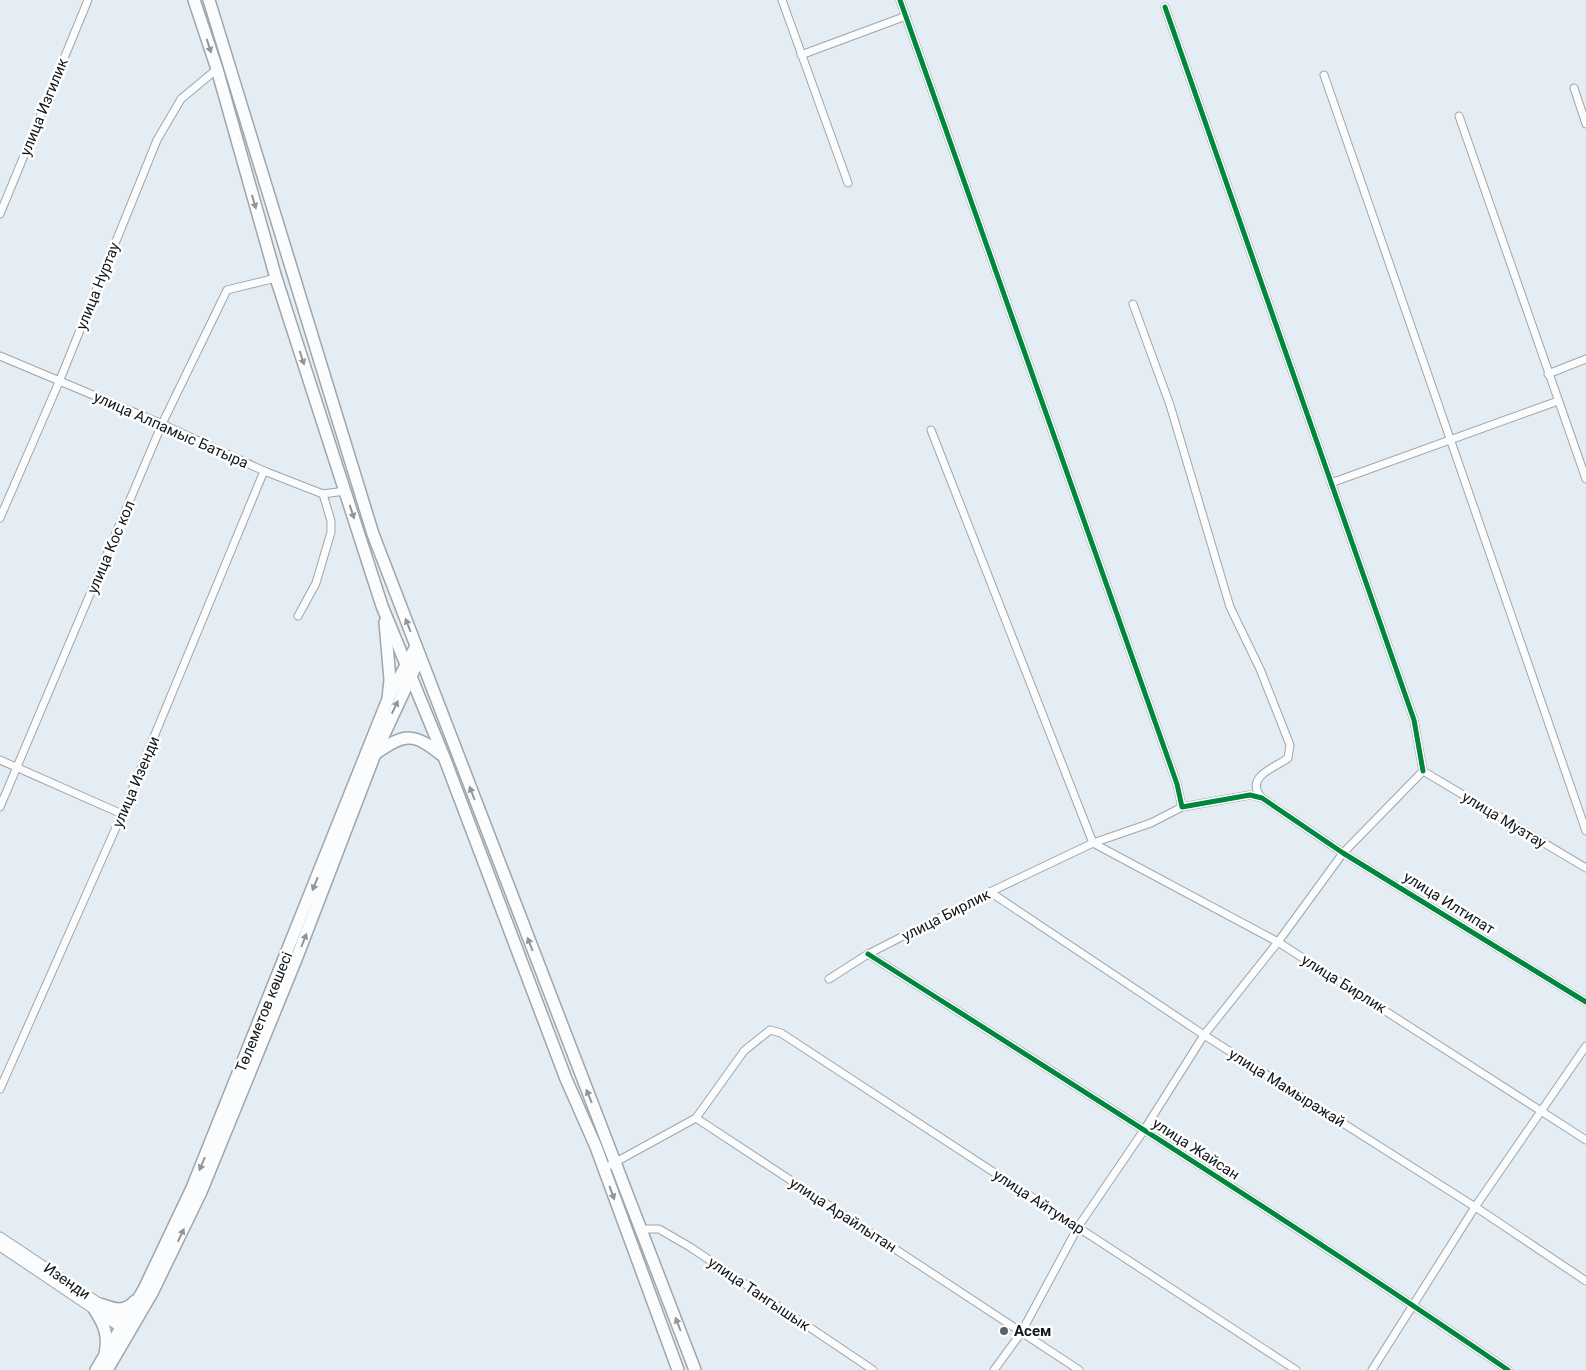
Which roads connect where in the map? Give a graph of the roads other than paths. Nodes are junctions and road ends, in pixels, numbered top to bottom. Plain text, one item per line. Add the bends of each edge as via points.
1 (88, 0) edge
2 (194, 0) edge
3 (208, 0) edge
4 (782, 0) edge
5 (900, 0) edge
6 (1165, 7) dead end
7 (906, 16) junction
8 (801, 55) junction
9 (217, 69) junction
10 (1324, 75) dead end
11 (1574, 88) dead end
12 (1459, 116) dead end
13 (1586, 124) edge
14 (848, 182) dead end
15 (0, 214) edge
16 (276, 278) junction
17 (1132, 304) dead end
18 (0, 356) edge
19 (1586, 359) edge
20 (1548, 374) junction
21 (60, 382) junction
22 (1558, 401) junction
23 (162, 424) junction
24 (931, 430) dead end
25 (1451, 438) junction
26 (264, 471) junction
27 (1586, 479) edge
28 (1331, 483) junction
29 (345, 491) junction
30 (324, 494) junction
31 (0, 518) edge
32 (382, 606) junction
33 (298, 616) dead end
34 (416, 646) junction
35 (420, 657) junction
36 (408, 668) junction
37 (388, 699) junction
38 (375, 754) junction
39 (444, 757) junction
40 (0, 760) edge
41 (18, 767) junction
42 (1423, 771) junction
43 (1262, 798) junction
44 (0, 807) edge
45 (1182, 807) junction
46 (122, 814) junction
47 (1586, 831) edge
48 (1093, 844) junction
49 (1343, 853) junction
50 (1586, 868) edge
51 (990, 892) junction
52 (1278, 942) junction
53 (868, 954) junction
54 (829, 979) dead end
55 (1586, 1002) edge
56 (1204, 1035) junction
57 (1586, 1046) edge
58 (0, 1089) edge
59 (1540, 1109) junction
60 (696, 1118) junction
61 (1144, 1130) junction
62 (1586, 1140) edge
63 (616, 1162) junction
64 (603, 1169) junction
65 (1475, 1207) junction
66 (1078, 1227) junction
67 (642, 1229) junction
68 (0, 1237) edge
69 (0, 1246) edge
70 (1586, 1281) edge
71 (144, 1289) junction
72 (1412, 1304) junction
73 (97, 1307) junction
74 (128, 1327) junction
75 (1021, 1333) junction
76 (105, 1364) edge
77 (96, 1370) edge
78 (678, 1370) edge
79 (695, 1370) edge
80 (873, 1370) edge
81 (994, 1370) edge
82 (1079, 1370) edge
83 (1296, 1370) edge
84 (1372, 1370) edge
85 (1508, 1370) edge

1 - 15 street, улица Изгилик
2 -> 9 main road
34 -> 3 main road via 373,534
4 - 8 street
5 - 7 street
6 - 28 street
7 - 8 street
7 - 45 street via 1174,775
8 - 14 street
9 -> 16 main road
9 - 21 street, улица Нуртау via 181,99 157,140
10 - 25 street
11 - 13 street
12 - 20 street
16 - 23 street, улица Кос кол via 227,290
16 -> 29 main road
17 - 43 street via 1170,405 1230,607 1260,669 1290,745 1288,758 1264,772 1256,784
18 - 21 street, улица Алпамыс Батыра
19 - 20 street
20 - 22 street
21 - 23 street, улица Алпамыс Батыра
21 - 31 street, улица Нуртау
22 - 25 street
22 - 27 street
23 - 26 street, улица Алпамыс Батыра
23 - 41 street, улица Кос кол
24 - 48 street
25 - 28 street
25 - 47 street
26 - 30 street, улица Алпамыс Батыра
26 - 46 street, улица Изенди
28 - 42 street via 1414,720
29 - 30 street, улица Алпамыс Батыра
29 -> 32 main road
30 - 33 street via 331,532 316,583
32 - 36 main road
32 - 37 main road via 389,662
34 - 35 main road
34 - 36 main road, Төлеметов көшесі
35 - 36 main road, Төлеметов көшесі
63 -> 35 main road
36 - 37 main road, Төлеметов көшесі
38 -> 36 main road, Төлеметов көшесі
36 - 39 main road
37 -> 71 main road, Төлеметов көшесі via 226,1108
38 - 39 main road via 404,737 425,742
74 -> 38 main road, Төлеметов көшесі via 172,1254 201,1192
39 - 64 main road
40 - 41 street
41 - 44 street, улица Кос кол
41 - 46 street
42 - 49 street
42 - 50 street, улица Музтау
43 - 45 street, улица Бирлик via 1250,795
43 - 49 street, улица Илтипат
45 - 48 street, улица Бирлик via 1151,823
46 - 58 street, улица Изенди
48 - 51 street, улица Бирлик
48 - 52 street, улица Бирлик
49 - 52 street
49 - 55 street, улица Илтипат
51 - 53 street, улица Бирлик
51 - 56 street, улица Мамыражай
52 - 56 street
52 - 59 street, улица Бирлик
53 - 54 street, улица Бирлик
53 - 61 street, улица Жайсан
56 - 61 street
56 - 65 street, улица Мамыражай
57 - 59 street
59 - 62 street, улица Бирлик
59 - 65 street
60 - 63 street
60 - 66 street, улица Айтумар via 744,1051 770,1030 781,1033
60 - 75 street, улица Арайлытан
61 - 66 street
61 - 72 street, улица Жайсан
63 - 64 street
63 - 67 main road
64 -> 78 main road
65 - 70 street, улица Мамыражай
65 - 72 street
66 - 75 street
66 - 83 street, улица Айтумар
79 -> 67 main road
67 - 80 street, улица Тангышык via 659,1229 690,1247
68 - 73 street, Изенди
69 - 73 street, Изенди
71 - 73 main road via 129,1307
71 - 74 main road, Төлеметов көшесі
72 - 84 street
72 - 85 street, улица Жайсан
73 - 74 street, Изенди
73 - 76 main road via 107,1337
74 - 76 main road, Төлеметов көшесі
75 - 81 street
75 - 82 street, улица Арайлытан
76 - 77 main road, Төлеметов көшесі

